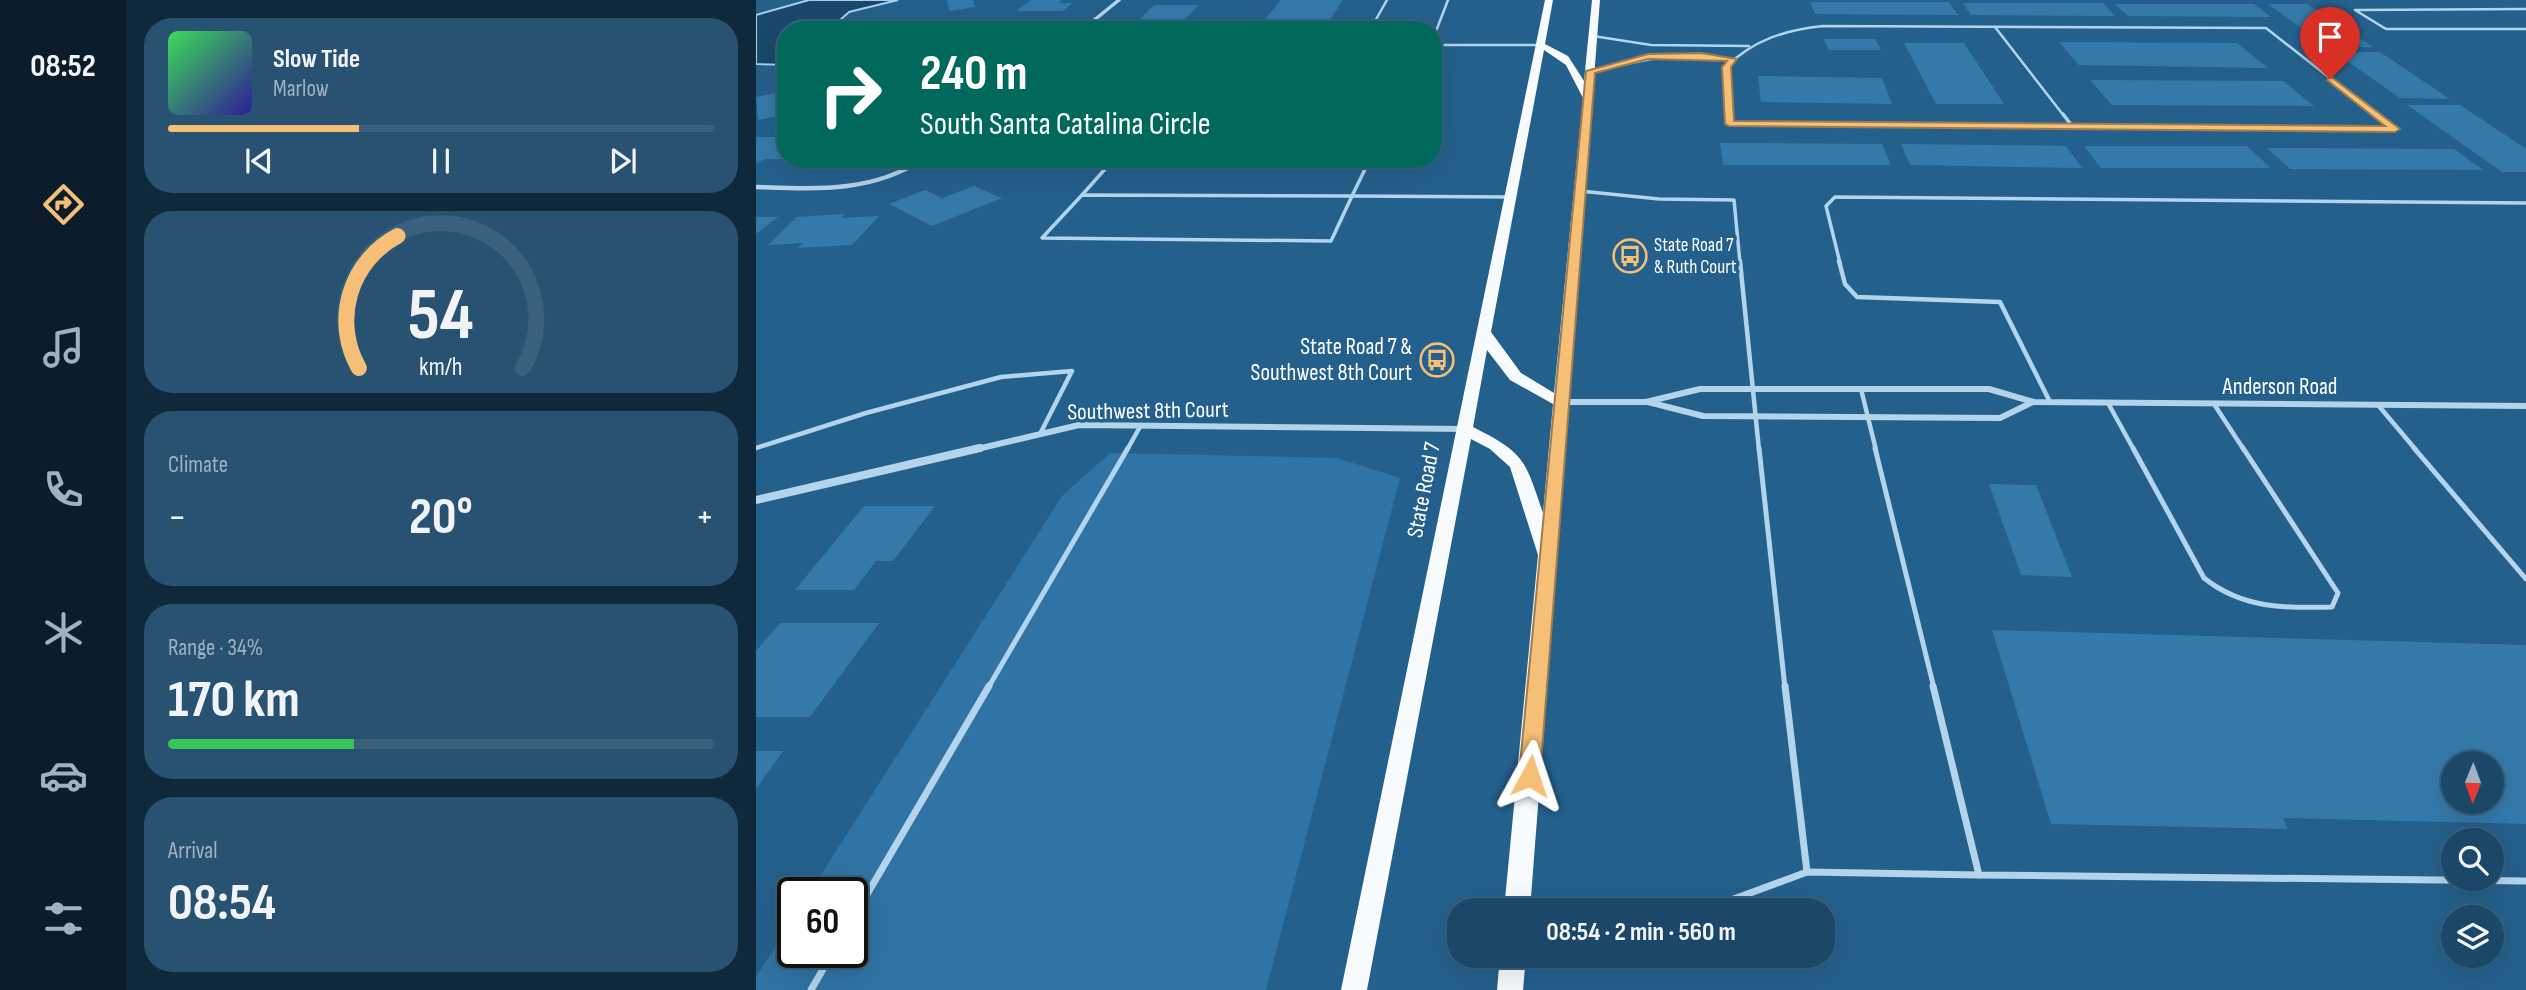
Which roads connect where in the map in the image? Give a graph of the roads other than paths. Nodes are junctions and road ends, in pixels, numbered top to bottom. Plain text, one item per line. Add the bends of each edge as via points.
1 (1119, 0) edge
2 (1387, 0) edge
3 (1448, 0) edge
4 (1549, 0) edge
5 (1596, 0) edge
6 (2526, 9) edge
7 (1093, 21) edge
8 (1375, 21) edge
9 (1440, 21) edge
10 (1995, 27) junction
11 (2526, 29) edge
12 (1593, 36) junction
13 (1442, 45) edge
14 (1539, 45) junction
15 (1749, 46) junction
16 (1733, 59) junction
17 (1591, 71) junction
18 (1587, 99) junction
19 (2072, 126) junction
20 (906, 168) edge
21 (1106, 168) edge
22 (1366, 168) edge
23 (756, 187) edge
24 (1580, 191) junction
25 (1082, 195) junction
26 (1352, 196) junction
27 (1509, 197) junction
28 (2526, 203) edge
29 (1485, 334) junction
30 (1752, 389) junction
31 (1861, 389) junction
32 (1562, 402) junction
33 (1646, 402) junction
34 (2034, 402) junction
35 (2050, 402) junction
36 (2108, 403) junction
37 (2214, 404) junction
38 (2378, 405) junction
39 (2526, 407) edge
40 (1756, 416) junction
41 (1869, 417) junction
42 (1141, 425) junction
43 (1464, 429) junction
44 (1040, 434) junction
45 (756, 448) edge
46 (756, 500) edge
47 (1549, 562) junction
48 (2526, 579) edge
49 (1807, 872) junction
50 (1979, 875) junction
51 (2526, 881) edge
52 (868, 893) edge
53 (1518, 898) edge
54 (1737, 898) edge
55 (824, 968) edge
56 (1512, 968) edge
57 (811, 990) edge
58 (1354, 990) edge
59 (1510, 990) edge

1 - 7 street
2 - 8 lane
3 - 9 lane
4 - 14 main road, State Road 7
5 - 12 main road
6 - 11 lane via 2355,10 2386,29
10 - 15 lane via 1797,28
10 - 19 lane
10 - 19 lane via 2266,28 2395,129
12 - 15 lane via 1623,44
12 - 17 main road
13 - 14 lane
14 - 18 main road via 1571,61
14 - 27 main road, State Road 7
15 - 16 lane
16 - 17 lane via 1648,56
16 - 19 lane via 1726,67 1729,124
17 - 18 main road
18 - 24 main road
20 - 23 street via 884,180 840,188
21 - 25 lane
22 - 26 lane
24 - 30 lane via 1734,200
24 - 32 main road
25 - 26 lane
25 - 26 lane via 1042,237 1331,241
26 - 27 lane
27 - 29 main road, State Road 7
28 - 35 lane via 1835,197 1826,206 1845,284 1857,297 2000,302
29 - 32 main road via 1505,369 1528,387
29 - 43 main road, State Road 7
30 - 31 street, Anderson Road
30 - 33 street, Anderson Road via 1700,389
30 - 40 lane
31 - 34 street, Anderson Road via 1989,389
31 - 41 lane
32 - 33 street, Anderson Road
32 - 47 main road
33 - 40 street, Anderson Road via 1703,416
34 - 35 street, Anderson Road
34 - 41 street, Anderson Road via 2000,418
35 - 36 street, Anderson Road
36 - 37 street, Anderson Road
36 - 37 lane via 2204,578 2221,595 2256,607 2332,607 2338,593 2333,584
37 - 38 street, Anderson Road
38 - 39 street, Anderson Road
38 - 48 lane
40 - 41 street, Anderson Road
40 - 49 lane
41 - 50 lane
42 - 43 street, Southwest 8th Court
42 - 44 street, Southwest 8th Court via 1079,425
42 - 52 lane
43 - 47 main road via 1496,444 1518,465
43 - 58 main road, State Road 7
44 - 45 lane via 1072,371 1001,377
44 - 46 street, Southwest 8th Court
47 - 53 main road
49 - 50 lane
49 - 54 lane
50 - 51 lane
55 - 57 lane
56 - 59 main road

